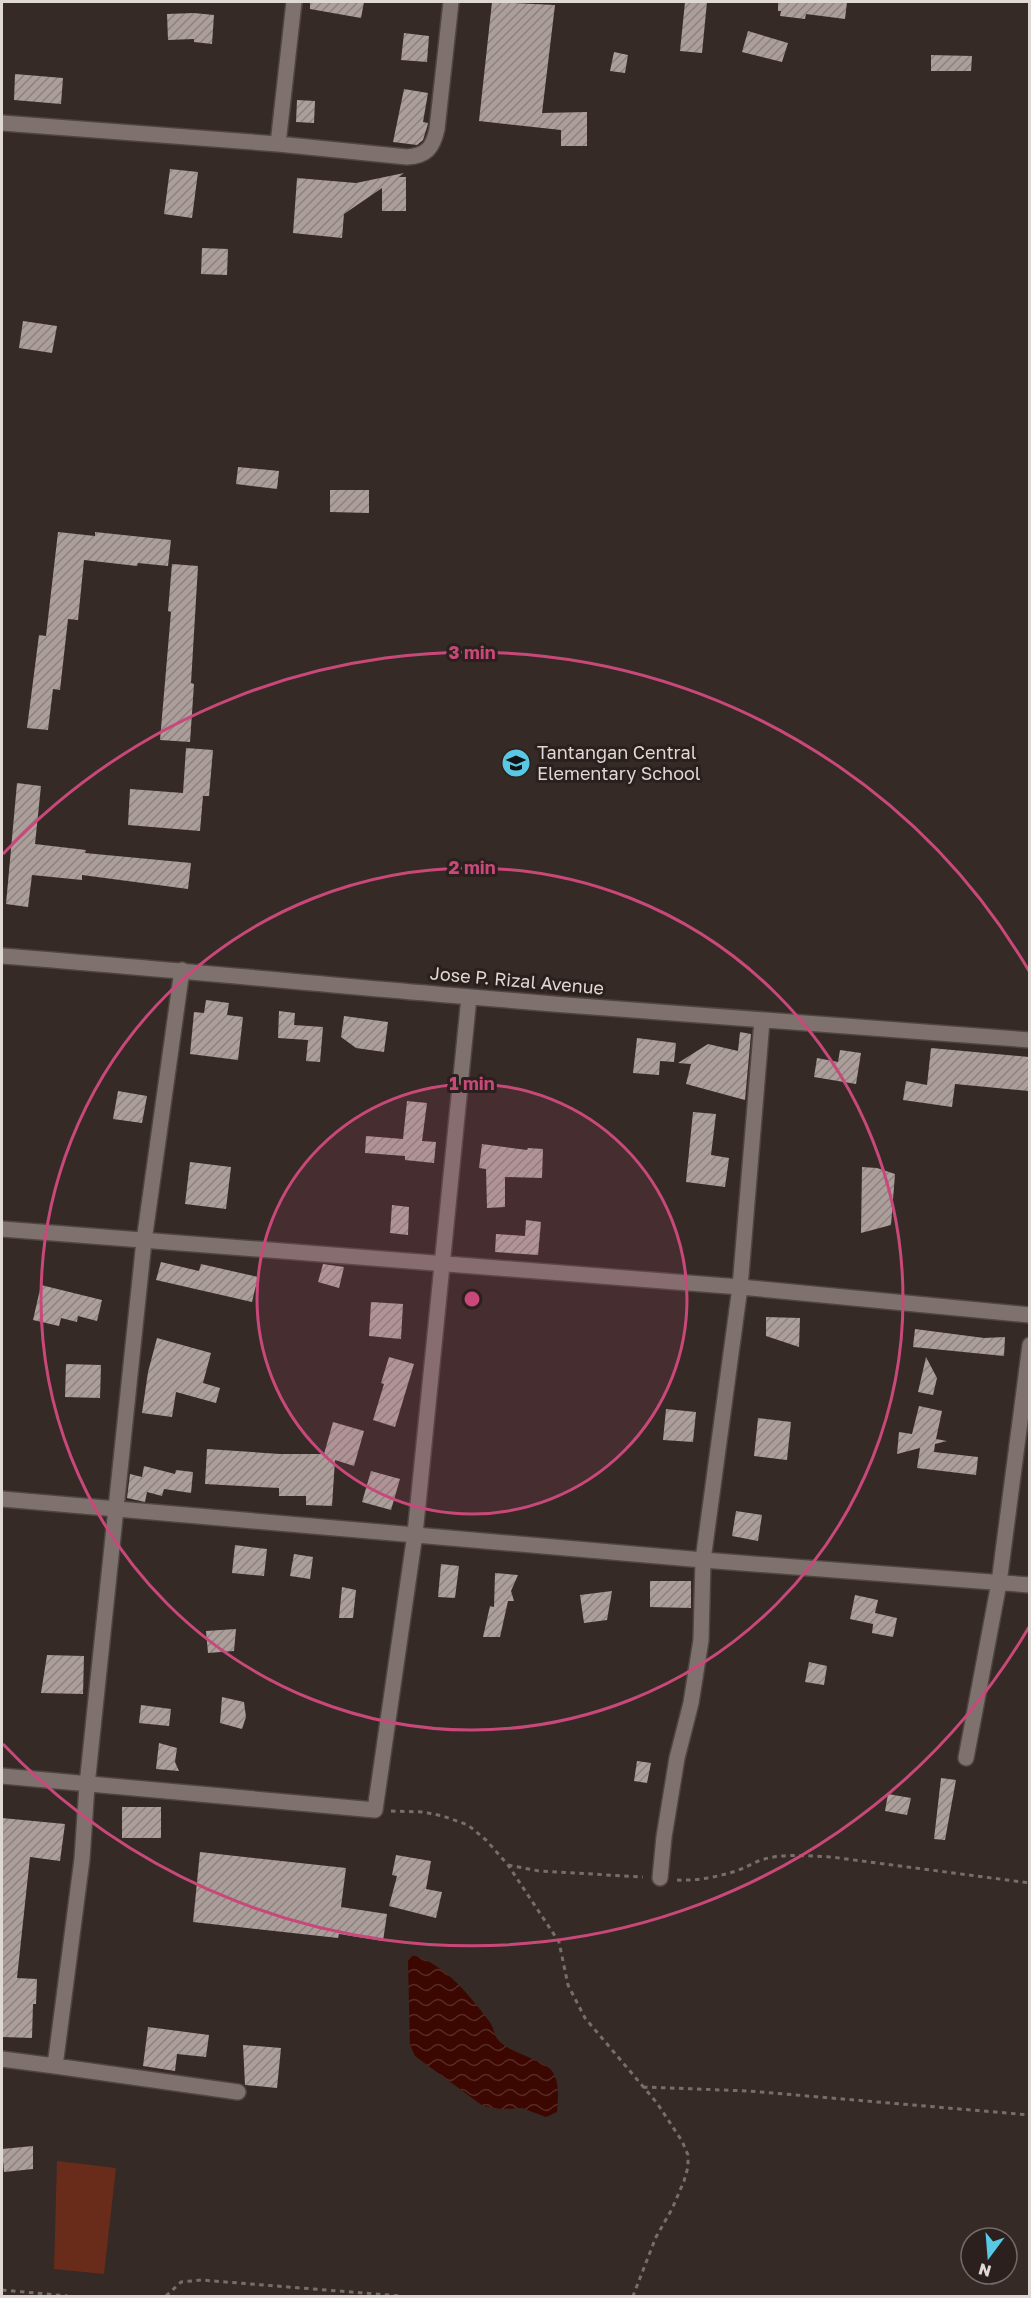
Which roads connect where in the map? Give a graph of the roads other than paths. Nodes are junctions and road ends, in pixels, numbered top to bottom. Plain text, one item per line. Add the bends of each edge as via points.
1 (294, 2) edge
2 (451, 2) edge
3 (2, 123) edge
4 (278, 144) junction
5 (2, 956) edge
6 (182, 970) junction
7 (468, 997) junction
8 (762, 1021) junction
9 (1029, 1040) edge
10 (2, 1229) edge
11 (144, 1241) junction
12 (441, 1263) junction
13 (740, 1287) junction
14 (1029, 1315) edge
15 (1029, 1345) edge
16 (2, 1499) edge
17 (116, 1510) junction
18 (415, 1534) junction
19 (703, 1560) junction
20 (999, 1583) junction
21 (1029, 1585) edge
22 (966, 1758) dead end
23 (2, 1776) edge
24 (87, 1785) junction
25 (660, 1878) road end
26 (2, 2060) edge
27 (55, 2066) junction
28 (238, 2092) dead end

1 - 4 street
2 - 4 street via 437,129 429,151 406,157
3 - 4 street
5 - 6 street, Jose P. Rizal Avenue
6 - 7 street, Jose P. Rizal Avenue
6 - 11 street
7 - 8 street, Jose P. Rizal Avenue
7 - 12 street
8 - 9 street, Jose P. Rizal Avenue
8 - 13 street
10 - 11 street
11 - 12 street
11 - 17 street
12 - 13 street
12 - 18 street
13 - 14 street
13 - 19 street
15 - 20 street
16 - 17 street
17 - 18 street
17 - 24 street
18 - 19 street
18 - 24 street via 375,1810
19 - 20 street
19 - 25 street via 701,1640 677,1758
20 - 21 street
20 - 22 street
23 - 24 street
24 - 27 street via 82,1859
26 - 27 street
27 - 28 street

